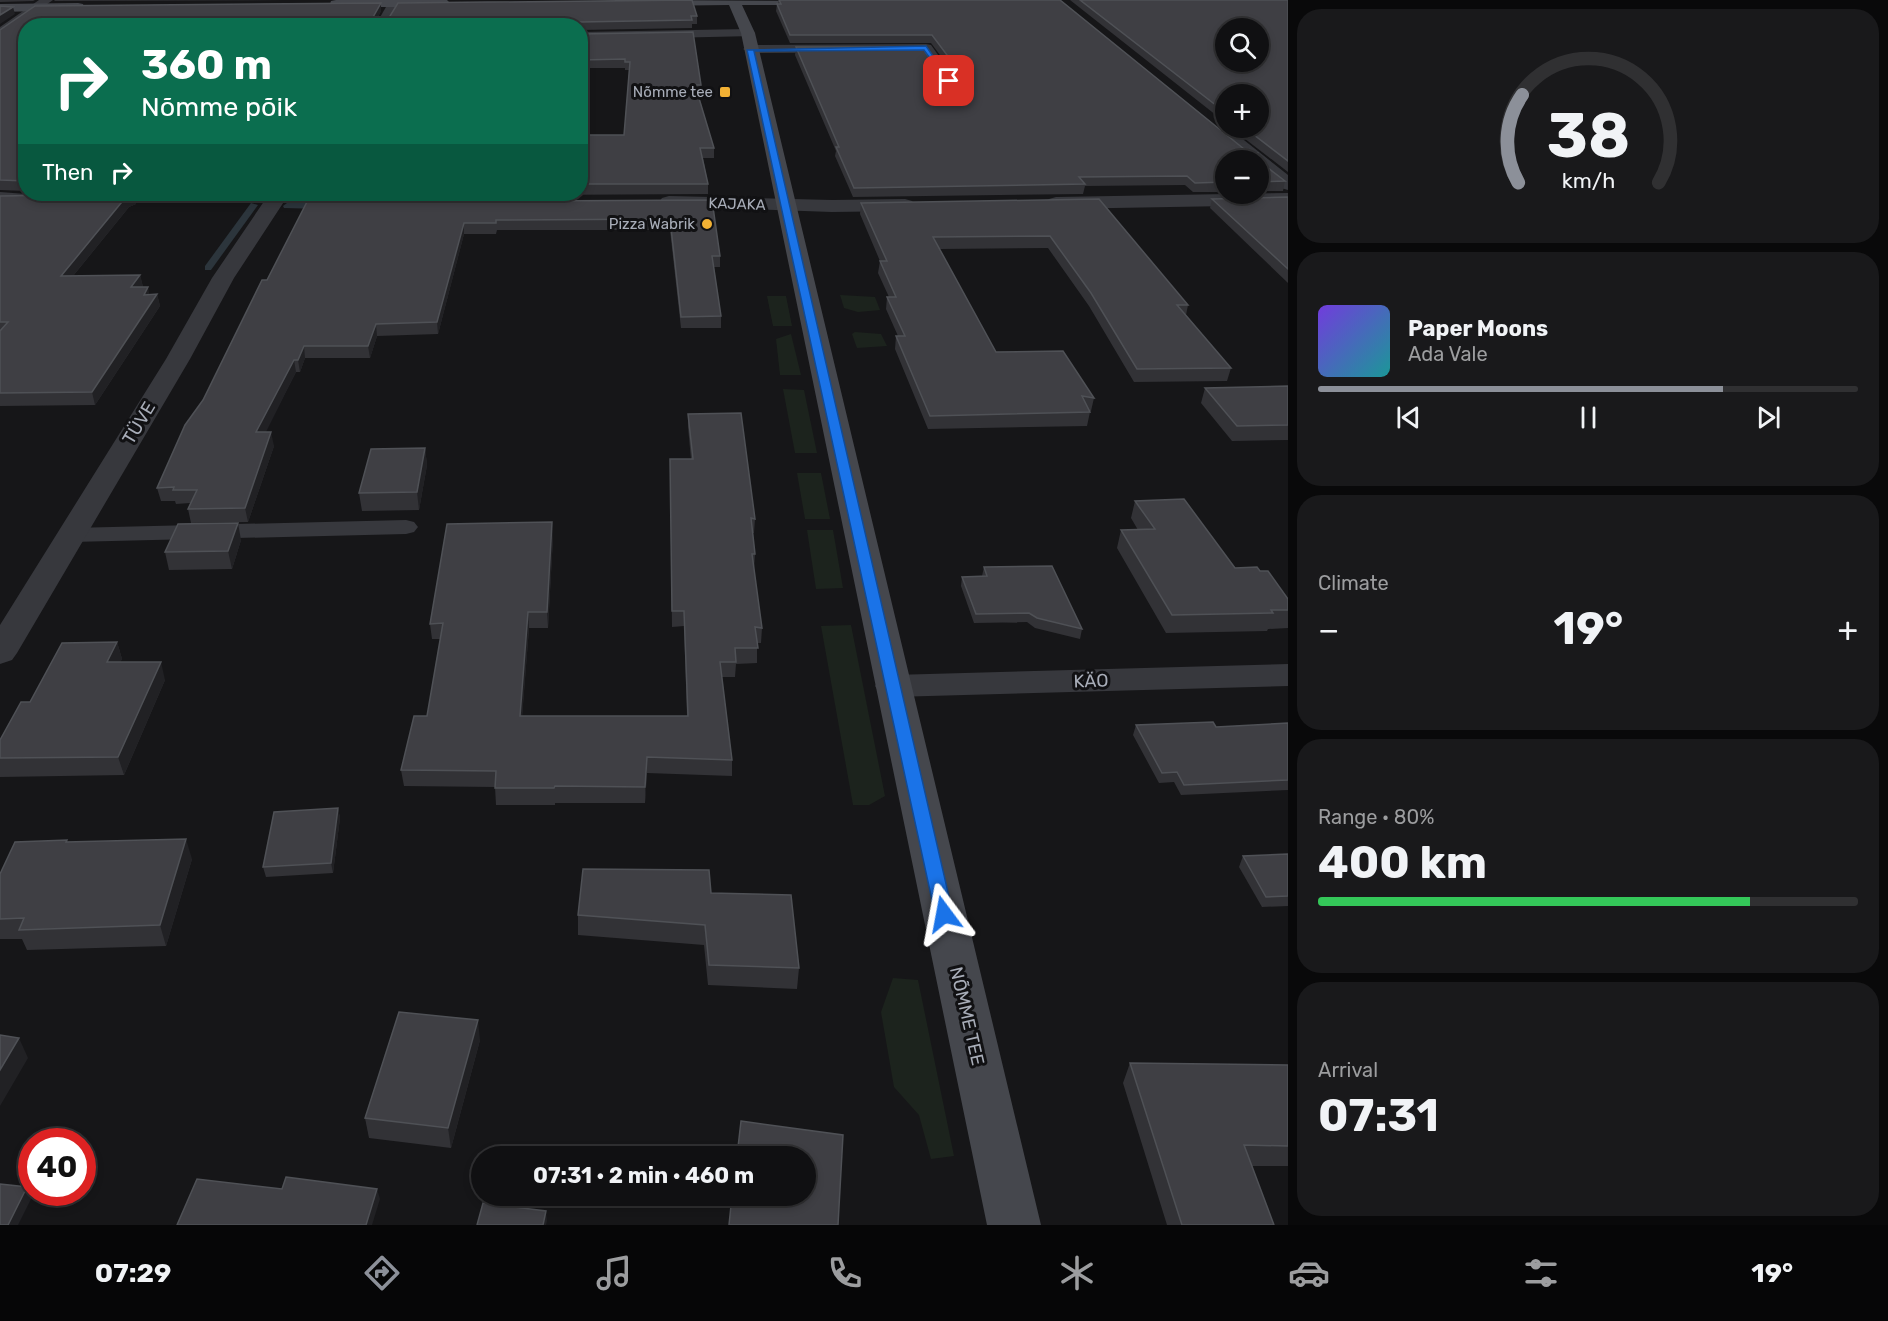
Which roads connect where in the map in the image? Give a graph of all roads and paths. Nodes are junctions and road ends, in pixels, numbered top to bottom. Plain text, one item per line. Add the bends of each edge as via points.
1 (733, 1) edge
2 (834, 1) edge
3 (395, 2) edge
4 (639, 2) edge
5 (462, 3) edge
6 (41, 4) edge
7 (322, 4) edge
8 (96, 7) edge
9 (0, 8) edge
10 (21, 18) edge
11 (386, 18) edge
12 (18, 20) edge
13 (0, 33) edge
14 (588, 36) edge
15 (749, 41) junction
16 (960, 97) edge
17 (1231, 138) edge
18 (1288, 184) edge
19 (0, 198) edge
20 (18, 198) edge
21 (1288, 199) edge
22 (274, 201) edge
23 (526, 201) edge
24 (654, 202) edge
25 (589, 203) edge
26 (1034, 203) edge
27 (785, 205) junction
28 (919, 205) edge
29 (406, 527) dead end
30 (71, 535) junction
31 (0, 653) edge
32 (1288, 675) edge
33 (893, 686) junction
34 (1014, 1225) edge

1 - 2 street
1 - 4 street
1 - 15 street, NÕMME TEE
3 - 5 street
3 - 7 street
3 - 11 street
6 - 8 street
6 - 9 street
6 - 10 street
12 - 13 street
14 - 15 street
15 - 16 street via 926,48
15 - 27 street, NÕMME TEE
17 - 18 street
19 - 20 street
21 - 26 street
22 - 30 street, TÜVE via 223,278
23 - 25 street
24 - 27 street, KAJAKA
27 - 28 street, KAJAKA
27 - 33 street, NÕMME TEE
29 - 30 lane
30 - 31 street, TÜVE
32 - 33 street, KÄO
33 - 34 street, NÕMME TEE

